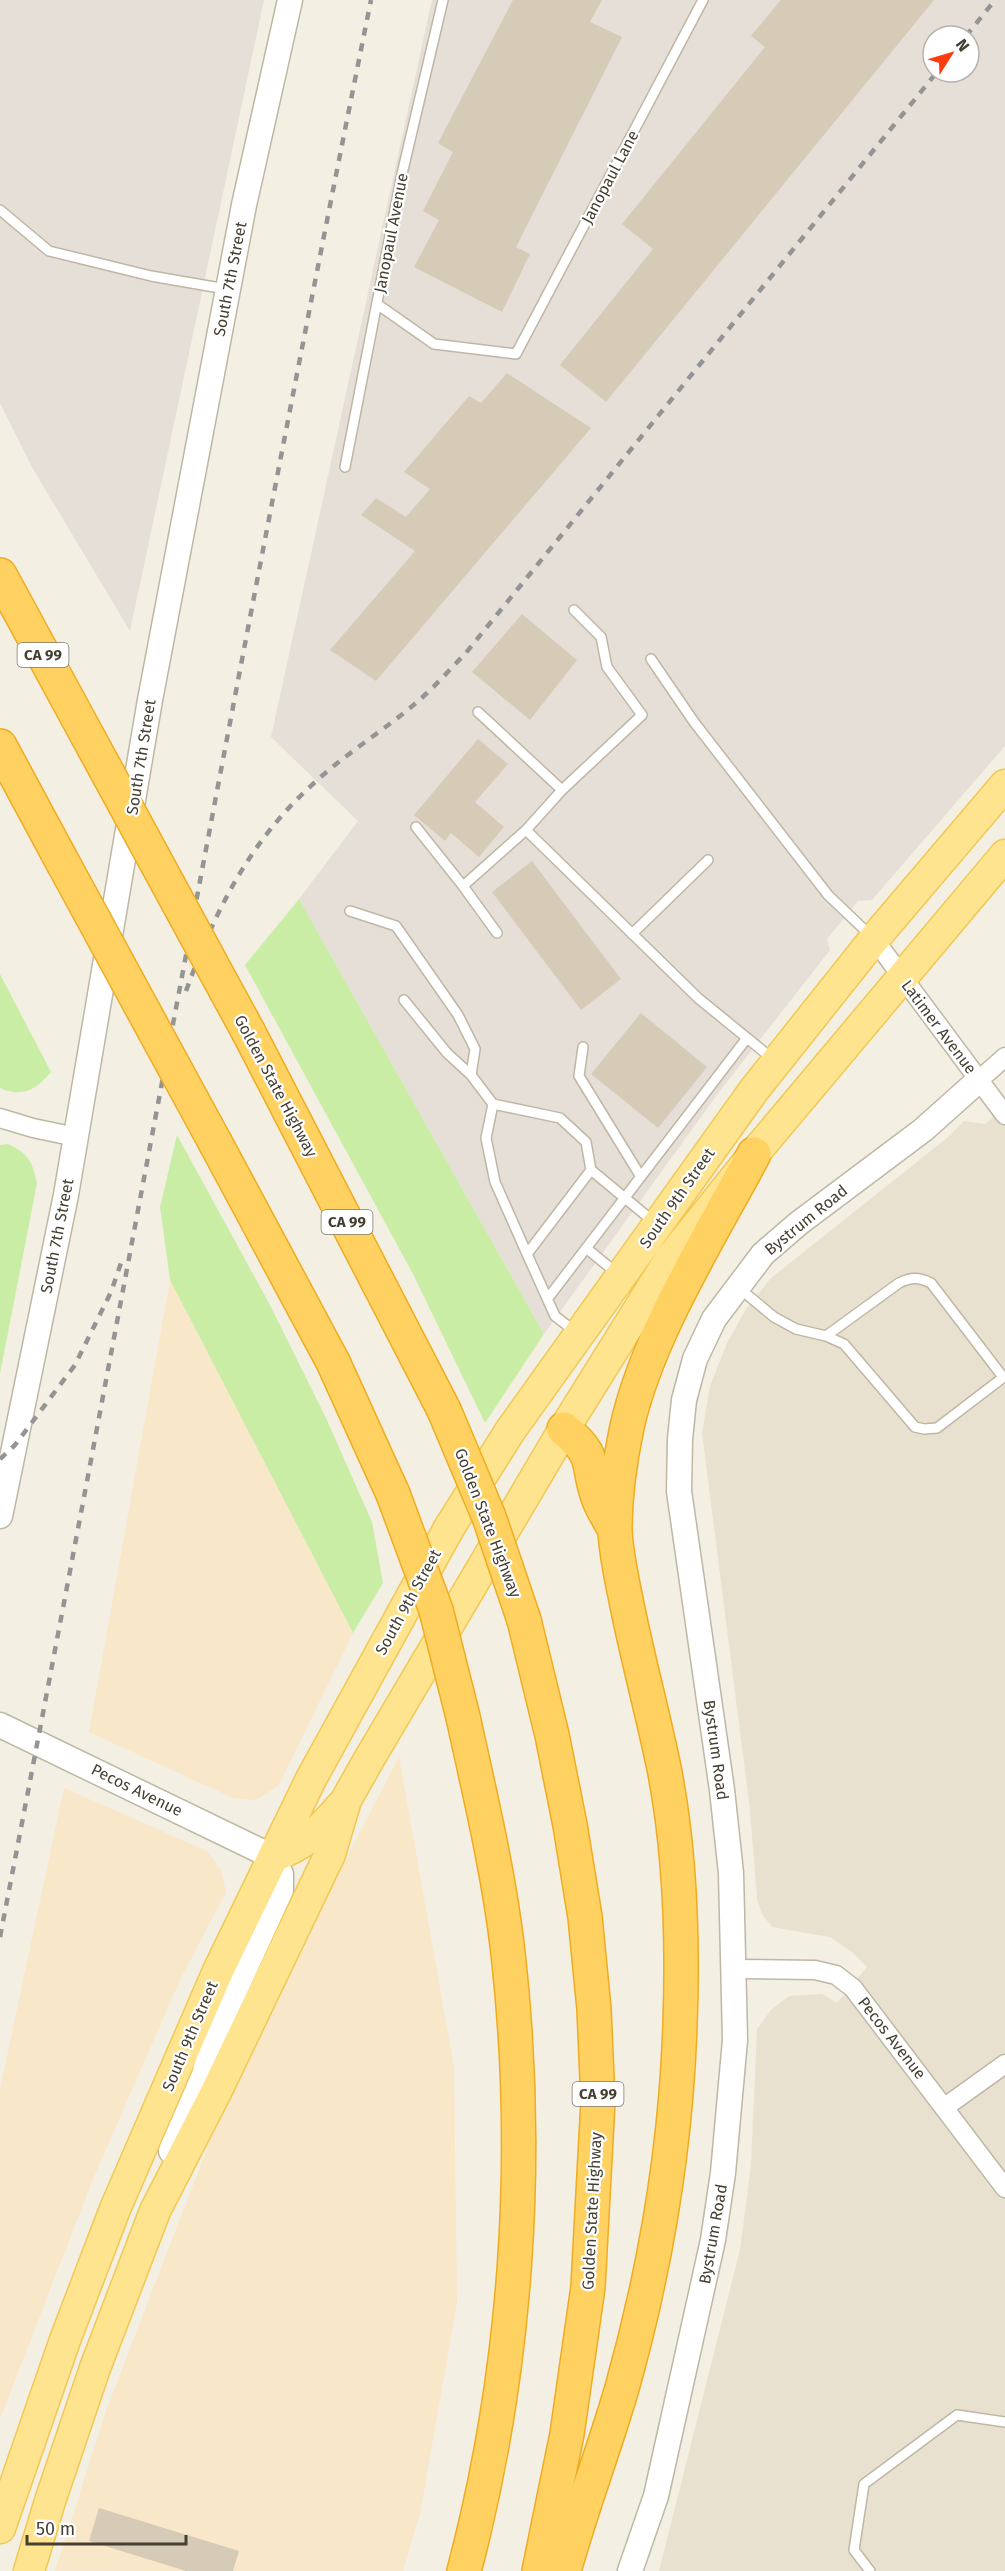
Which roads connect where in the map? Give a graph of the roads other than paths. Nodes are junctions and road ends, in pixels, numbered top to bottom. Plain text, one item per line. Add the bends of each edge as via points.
1 (290, 0) edge
2 (443, 0) edge
3 (704, 0) edge
4 (0, 210) edge
5 (228, 289) junction
6 (377, 304) junction
7 (345, 467) dead end
8 (0, 575) edge
9 (574, 610) dead end
10 (651, 659) dead end
11 (478, 712) dead end
12 (0, 746) edge
13 (1005, 785) edge
14 (562, 790) junction
15 (416, 826) dead end
16 (526, 830) junction
17 (1005, 855) edge
18 (708, 860) dead end
19 (463, 886) junction
20 (350, 911) dead end
21 (497, 933) dead end
22 (632, 934) junction
23 (874, 939) junction
24 (902, 978) junction
25 (404, 1000) dead end
26 (747, 1038) junction
27 (583, 1047) dead end
28 (1005, 1057) edge
29 (776, 1062) junction
30 (471, 1075) junction
31 (979, 1080) junction
32 (493, 1104) junction
33 (1005, 1115) edge
34 (0, 1118) edge
35 (76, 1137) junction
36 (754, 1154) junction
37 (591, 1170) junction
38 (641, 1177) junction
39 (625, 1197) junction
40 (658, 1225) junction
41 (586, 1248) junction
42 (527, 1254) junction
43 (622, 1277) junction
44 (737, 1286) junction
45 (548, 1298) junction
46 (580, 1335) junction
47 (826, 1336) junction
48 (1004, 1376) edge
49 (564, 1429) junction
50 (510, 1431) junction
51 (0, 1516) edge
52 (615, 1532) junction
53 (0, 1725) edge
54 (346, 1800) junction
55 (273, 1857) junction
56 (734, 1969) junction
57 (1005, 2064) edge
58 (945, 2107) junction
59 (1005, 2188) edge
60 (155, 2211) junction
61 (1005, 2422) edge
62 (12, 2488) junction
63 (50, 2501) junction
64 (0, 2528) edge
65 (29, 2571) edge
66 (464, 2571) edge
67 (538, 2571) edge
68 (564, 2571) edge
69 (630, 2571) edge
70 (870, 2571) edge

1 - 5 street, South 7th Street
2 - 6 lane, Janopaul Avenue via 402,174
3 - 6 lane, Janopaul Lane via 516,354 434,344
4 - 5 lane via 49,251 151,276
5 - 35 street, South 7th Street via 150,700
6 - 7 lane, Janopaul Avenue
8 - 67 highway, Golden State Highway / CA 99, bridge via 249,1033 444,1410 489,1516 524,1620 552,1735 578,1871 594,2009 598,2101 588,2287 567,2434
9 - 14 lane via 601,637 607,667 642,715
10 - 23 lane via 694,722 828,895
11 - 14 lane
12 - 66 highway, bridge via 333,1362 393,1494 436,1610 494,1863 508,1952 519,2132 510,2312 500,2390
13 - 23 main road, South 9th Street
14 - 16 lane
15 - 19 lane
16 - 19 lane
16 - 22 lane
17 - 24 main road, South 9th Street
18 - 22 lane
19 - 21 lane
20 - 30 lane via 396,926 458,1015 475,1049
22 - 26 lane via 698,998
23 - 24 street, Latimer Avenue
23 - 29 main road, South 9th Street
24 - 31 street, Latimer Avenue
24 - 36 main road, South 9th Street
25 - 30 lane via 447,1053
26 - 29 lane
26 - 38 lane
27 - 38 lane via 579,1076
28 - 31 street, Bystrum Road
29 - 40 main road, South 9th Street
30 - 32 lane
31 - 33 street, Latimer Avenue
31 - 44 street, Bystrum Road via 923,1130 763,1254
32 - 37 lane via 560,1118 586,1142
32 - 42 lane via 486,1138 495,1182
34 - 35 street
35 - 51 street, South 7th Street
36 - 49 main road, South 9th Street via 670,1259
36 - 52 highway via 657,1340 641,1382 627,1425
37 - 39 lane
37 - 42 lane
38 - 39 lane
39 - 40 lane
39 - 41 lane
40 - 43 main road, South 9th Street
41 - 43 lane
41 - 45 lane
42 - 45 lane
43 - 46 main road, South 9th Street
44 - 47 lane via 774,1317 796,1329
44 - 56 street, Bystrum Road via 714,1319 695,1359 684,1400 679,1470 722,1790
45 - 46 lane via 555,1316
46 - 50 main road, South 9th Street
47 - 48 lane via 844,1344 902,1414 924,1429 937,1428
47 - 48 lane via 900,1283 921,1278 931,1283
49 - 50 main road via 527,1424
49 - 52 highway via 581,1443 591,1460 598,1498
49 - 54 main road, South 9th Street
50 - 55 main road, South 9th Street via 406,1605
52 - 68 highway via 671,1814 680,1948 680,2027 668,2169 655,2247 622,2389
53 - 55 street, Pecos Avenue
54 - 55 main road via 317,1834
54 - 60 main road, South 9th Street via 330,1854
55 - 60 street via 281,1874 281,1890 214,2036 204,2075 166,2162
55 - 62 main road, South 9th Street via 218,1971 114,2209
56 - 58 street, Pecos Avenue via 792,1969 836,1976 853,1988
56 - 69 street, Bystrum Road via 735,2040 730,2110 713,2240 656,2496
57 - 58 street
58 - 59 street, Pecos Avenue
60 - 63 main road, South 9th Street via 95,2367
61 - 70 lane via 957,2415 864,2484 854,2550
62 - 63 main road
62 - 64 main road, South 9th Street
63 - 65 main road, South 9th Street

